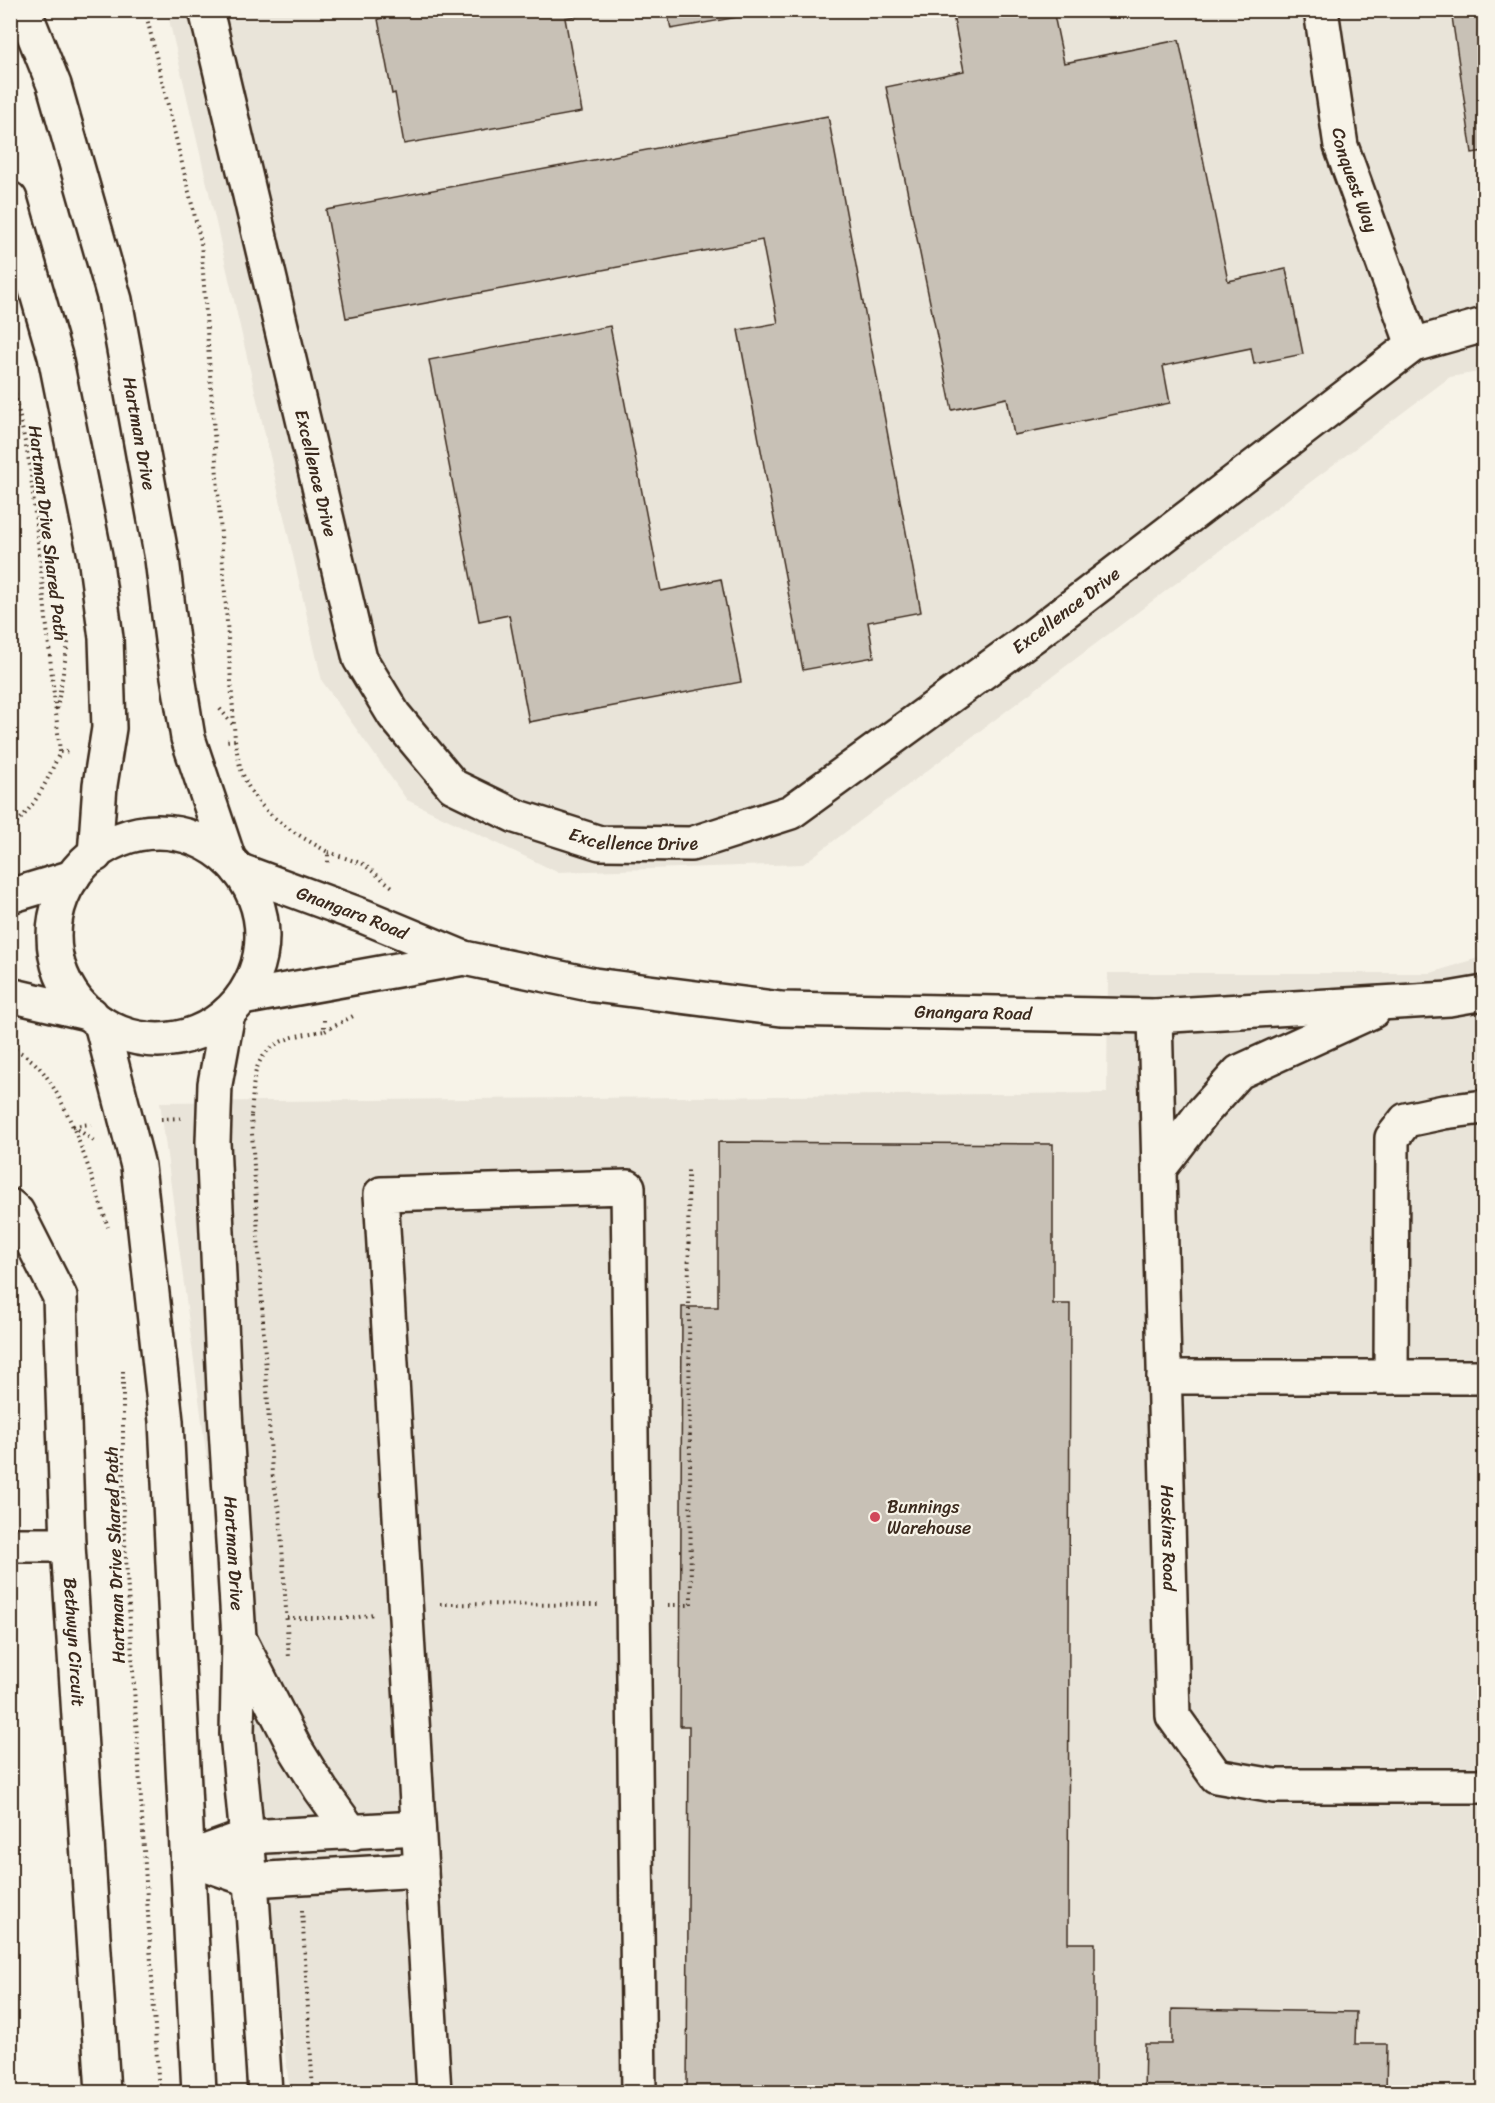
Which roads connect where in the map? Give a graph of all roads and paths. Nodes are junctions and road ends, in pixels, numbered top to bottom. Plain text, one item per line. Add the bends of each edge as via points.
1 (24, 10) edge
2 (145, 10) edge
3 (206, 10) edge
4 (1321, 10) edge
5 (10, 200) edge
6 (1485, 325) edge
7 (1413, 345) junction
8 (10, 370) edge
9 (190, 744) junction
10 (106, 749) junction
11 (60, 752) junction
12 (10, 829) edge
13 (234, 865) junction
14 (84, 866) junction
15 (10, 896) edge
16 (464, 958) junction
17 (1485, 993) edge
18 (10, 995) edge
19 (1391, 1003) junction
20 (235, 1005) junction
21 (1155, 1016) junction
22 (96, 1019) junction
23 (10, 1047) edge
24 (1485, 1107) edge
25 (251, 1115) dead end
26 (688, 1168) dead end
27 (1159, 1169) junction
28 (10, 1206) edge
29 (110, 1234) dead end
30 (123, 1362) dead end
31 (1164, 1377) junction
32 (1391, 1377) junction
33 (1485, 1377) edge
34 (10, 1545) edge
35 (68, 1545) junction
36 (633, 1605) junction
37 (406, 1608) junction
38 (287, 1618) junction
39 (239, 1638) junction
40 (290, 1664) dead end
41 (1485, 1786) edge
42 (418, 1828) junction
43 (352, 1833) junction
44 (246, 1837) junction
45 (188, 1858) junction
46 (421, 1870) junction
47 (300, 1878) junction
48 (251, 1880) junction
49 (103, 2092) edge
50 (159, 2092) edge
51 (200, 2092) edge
52 (265, 2092) edge
53 (313, 2092) edge
54 (434, 2092) edge
55 (639, 2092) edge

1 - 9 main road, Hartman Drive via 54,85 115,300 162,559
2 - 9 path via 201,242 235,740
3 - 7 main road, Excellence Drive via 360,660 394,715 453,786 516,816 600,843 690,844 791,812 1033,636
4 - 7 main road, Conquest Way via 1341,146
5 - 10 main road via 55,356 95,556 106,638
6 - 7 main road, Excellence Drive
8 - 11 path, Hartman Drive Shared Path via 30,466
9 - 13 main road, Hartman Drive
10 - 11 path
10 - 14 main road
11 - 12 path, Hartman Drive Shared Path via 43,791
13 - 14 main road via 198,840 163,833 144,834 110,845
13 - 16 main road, Gnangara Road
13 - 20 main road via 256,899 262,933 258,968
14 - 15 main road
14 - 22 main road via 64,894 57,912 55,949 67,985
16 - 20 main road, Gnangara Road
16 - 21 main road, Gnangara Road via 594,985 781,1009
17 - 19 main road, Gnangara Road
18 - 22 main road
19 - 21 main road, Gnangara Road
19 - 27 main road via 1239,1072
20 - 22 main road via 203,1030 174,1038 144,1039
20 - 39 main road, Hartman Drive via 215,1084 213,1142
21 - 27 main road, Hoskins Road
22 - 45 main road via 138,1166 166,1421
23 - 29 path via 22,1052 46,1075 73,1126
24 - 32 main road via 1406,1120 1392,1138
25 - 38 path via 272,1474 280,1514
26 - 36 path via 691,1605
27 - 31 main road, Hoskins Road
28 - 35 main road, Bethwyn Circuit via 17,1212 60,1296
30 - 50 path, Hartman Drive Shared Path via 123,1510
31 - 32 main road
31 - 41 main road, Hoskins Road via 1173,1716 1216,1776 1274,1786
32 - 33 main road
34 - 35 main road
35 - 49 main road, Bethwyn Circuit
36 - 37 path via 422,1604
36 - 37 main road via 628,1187 381,1194
36 - 55 main road
37 - 38 path via 355,1618
37 - 42 main road
38 - 40 path
39 - 43 main road via 295,1748
39 - 44 main road, Hartman Drive via 237,1734
42 - 43 main road
42 - 46 main road
43 - 44 main road
44 - 45 main road
44 - 48 main road, Hartman Drive
45 - 48 main road
45 - 51 main road
46 - 47 main road
46 - 54 main road
47 - 48 main road
47 - 53 path
48 - 52 main road, Hartman Drive

